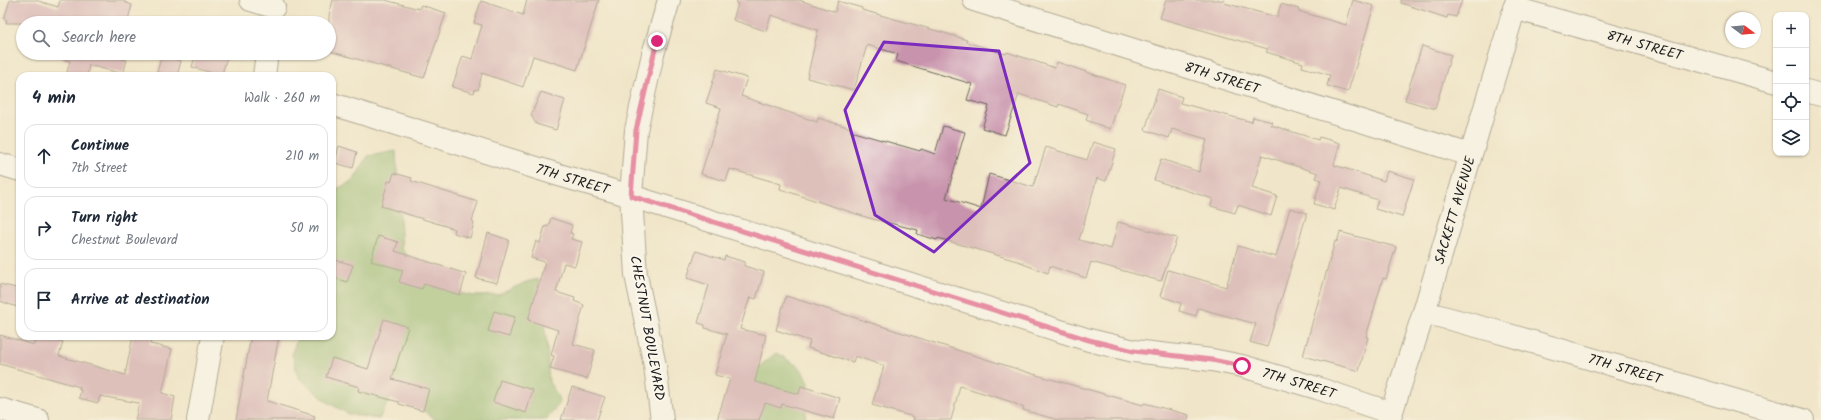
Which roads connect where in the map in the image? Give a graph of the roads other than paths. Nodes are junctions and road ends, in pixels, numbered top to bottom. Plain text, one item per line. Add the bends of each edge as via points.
1 (251, 0) edge
2 (669, 0) edge
3 (974, 0) edge
4 (1516, 4) edge
5 (274, 10) edge
6 (266, 60) edge
7 (265, 72) edge
8 (1773, 81) edge
9 (1809, 92) edge
10 (1821, 95) edge
11 (336, 105) edge
12 (1470, 155) junction
13 (0, 164) edge
14 (16, 169) edge
15 (631, 196) junction
16 (1424, 312) junction
17 (212, 340) edge
18 (5, 414) edge
19 (1390, 417) edge
20 (38, 420) edge
21 (198, 420) edge
22 (662, 420) edge
23 (1804, 420) edge

1 - 5 street
2 - 15 street, CHESTNUT BOULEVARD via 653,54 636,130
3 - 12 street, 8TH STREET
4 - 8 street, 8TH STREET
4 - 12 street, SACKETT AVENUE
6 - 7 street
9 - 10 street
11 - 15 street, 7TH STREET
12 - 16 street, SACKETT AVENUE
13 - 14 street
15 - 19 street, 7TH STREET via 1089,340 1134,351 1242,366 1317,388
15 - 22 street, CHESTNUT BOULEVARD via 636,275 655,366
16 - 19 street, SACKETT AVENUE
16 - 23 street, 7TH STREET
17 - 21 street
18 - 20 street

